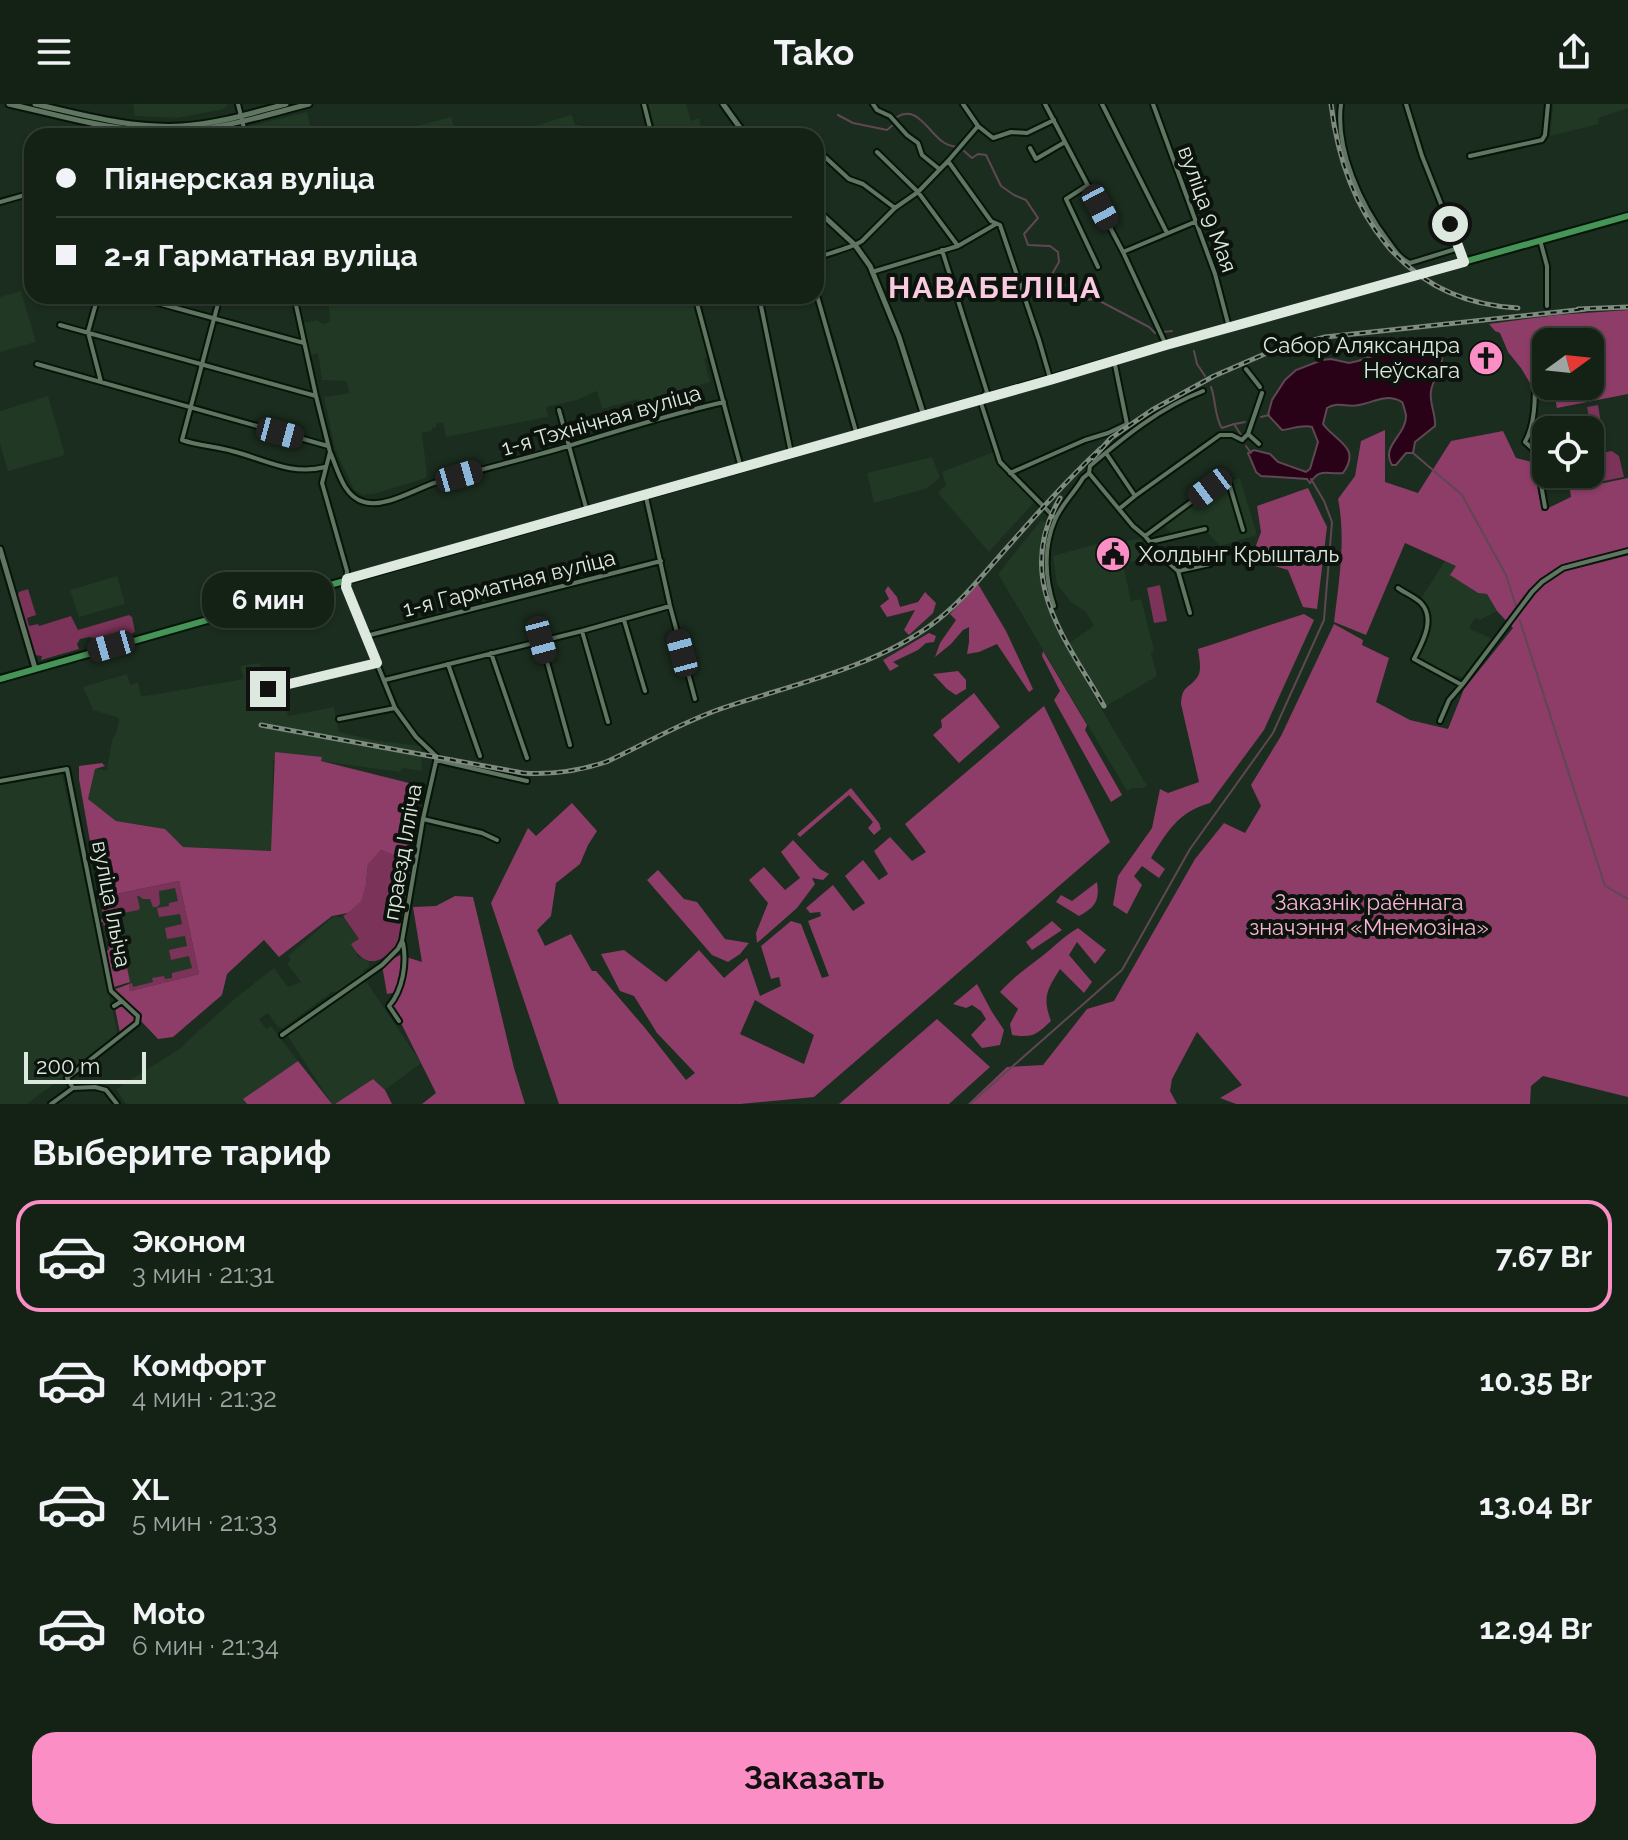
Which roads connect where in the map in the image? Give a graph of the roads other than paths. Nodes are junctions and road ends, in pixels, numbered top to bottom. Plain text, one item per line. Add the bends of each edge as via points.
1 (9, 104) edge
2 (35, 104) edge
3 (238, 104) edge
4 (286, 104) edge
5 (309, 104) edge
6 (644, 104) edge
7 (723, 104) edge
8 (873, 104) edge
9 (963, 104) edge
10 (1045, 104) edge
11 (1102, 104) edge
12 (1153, 104) edge
13 (1341, 104) edge
14 (1406, 104) edge
15 (1548, 104) edge
16 (61, 107) edge
17 (242, 118) junction
18 (1054, 120) junction
19 (978, 126) junction
20 (127, 128) edge
21 (202, 128) edge
22 (244, 128) edge
23 (650, 128) edge
24 (740, 128) edge
25 (1065, 142) junction
26 (1030, 148) dead end
27 (877, 152) dead end
28 (1470, 156) dead end
29 (825, 157) dead end
30 (948, 161) junction
31 (939, 168) junction
32 (1088, 185) junction
33 (918, 192) junction
34 (24, 195) edge
35 (0, 202) edge
36 (895, 208) junction
37 (824, 216) edge
38 (1628, 216) edge
39 (1197, 221) junction
40 (996, 224) junction
41 (1167, 233) junction
42 (1540, 240) junction
43 (855, 245) junction
44 (958, 246) junction
45 (1459, 248) junction
46 (942, 250) junction
47 (1123, 252) junction
48 (824, 255) edge
49 (1464, 262) junction
50 (1098, 267) dead end
51 (872, 272) junction
52 (96, 304) edge
53 (162, 304) edge
54 (218, 304) edge
55 (296, 304) edge
56 (697, 304) edge
57 (761, 304) edge
58 (819, 304) edge
59 (1547, 306) dead end
60 (214, 318) junction
61 (60, 325) dead end
62 (1229, 327) junction
63 (88, 332) junction
64 (304, 343) junction
65 (1166, 345) junction
66 (1114, 360) junction
67 (37, 364) dead end
68 (203, 364) junction
69 (1246, 369) dead end
70 (1050, 380) junction
71 (101, 383) junction
72 (1203, 391) dead end
73 (316, 396) junction
74 (980, 400) junction
75 (1534, 400) edge
76 (724, 402) junction
77 (190, 408) junction
78 (559, 410) dead end
79 (924, 416) junction
80 (1248, 434) junction
81 (857, 435) junction
82 (1259, 444) dead end
83 (568, 446) junction
84 (329, 449) junction
85 (791, 453) junction
86 (1106, 453) junction
87 (325, 467) junction
88 (741, 468) junction
89 (1010, 473) junction
90 (1089, 473) junction
91 (645, 494) junction
92 (1135, 496) junction
93 (1545, 507) dead end
94 (1119, 509) junction
95 (587, 511) junction
96 (1055, 518) junction
97 (1205, 529) dead end
98 (1243, 530) dead end
99 (1145, 536) junction
100 (1150, 542) junction
101 (0, 549) edge
102 (1628, 551) edge
103 (661, 561) junction
104 (1210, 564) dead end
105 (1178, 571) junction
106 (347, 579) junction
107 (1398, 588) dead end
108 (670, 606) junction
109 (1054, 606) dead end
110 (1190, 613) dead end
111 (624, 620) junction
112 (582, 631) junction
113 (366, 636) junction
114 (541, 640) junction
115 (491, 653) junction
116 (377, 663) junction
117 (448, 664) junction
118 (35, 668) junction
119 (0, 679) edge
120 (385, 680) junction
121 (1462, 685) junction
122 (268, 689) dead end
123 (645, 691) dead end
124 (695, 699) dead end
125 (395, 708) junction
126 (339, 719) dead end
127 (1440, 721) dead end
128 (608, 722) dead end
129 (570, 745) dead end
130 (480, 756) dead end
131 (436, 758) junction
132 (527, 758) dead end
133 (0, 781) edge
134 (527, 781) dead end
135 (423, 819) junction
136 (497, 840) dead end
137 (402, 941) junction
138 (122, 1001) junction
139 (114, 1006) dead end
140 (399, 1021) dead end
141 (282, 1035) dead end
142 (73, 1088) junction
143 (51, 1104) edge
144 (117, 1104) edge

1 - 20 street
2 - 16 street
3 - 17 street
4 - 17 street
5 - 17 street
6 - 23 street
7 - 24 street
8 - 31 street
9 - 19 street
10 - 18 street
11 - 41 street
12 - 39 street, вуліца 9 Мая
13 - 45 street via 1343,145 1353,179 1402,258 1410,263
14 - 45 street
15 - 28 street via 1542,140
16 - 17 street via 150,126
17 - 21 street
17 - 22 street
18 - 19 street via 1027,133 993,138
18 - 25 street
19 - 30 street
25 - 26 street via 1036,159
25 - 32 street
27 - 33 street
29 - 36 street
30 - 31 street
30 - 40 street
31 - 33 street
32 - 47 street
32 - 50 street via 1066,199
33 - 36 street
33 - 44 street
34 - 35 street
36 - 43 street
37 - 43 street
38 - 42 main road
39 - 41 street
39 - 62 street, вуліца 9 Мая
40 - 44 street
40 - 70 street
41 - 47 street
42 - 49 main road
42 - 59 street via 1547,266
43 - 48 street
43 - 51 street
44 - 46 street
45 - 49 street
46 - 51 street
46 - 74 street via 987,392
47 - 65 street
49 - 62 main road
51 - 79 street
52 - 63 street
53 - 60 street
54 - 60 street
55 - 64 street, 1-я Тэхнічная вуліца
56 - 76 street
57 - 85 street
58 - 81 street
60 - 64 street
60 - 68 street
61 - 63 street
62 - 65 main road
63 - 68 street
63 - 71 street
64 - 73 street, 1-я Тэхнічная вуліца
65 - 66 main road
66 - 70 main road
66 - 89 street via 1127,424
67 - 71 street
68 - 73 street
68 - 77 street
69 - 80 street via 1261,390
70 - 74 main road
71 - 77 street
72 - 86 street via 1161,413
73 - 84 street, 1-я Тэхнічная вуліца
74 - 79 main road
74 - 89 street via 1000,462
75 - 93 street via 1525,442 1535,451
76 - 83 street, 1-я Тэхнічная вуліца
76 - 88 street
77 - 84 street
77 - 87 street via 182,440 289,469
78 - 83 street
79 - 81 main road
80 - 82 street
80 - 92 street via 1242,440 1220,435
81 - 85 main road
83 - 84 street, 1-я Тэхнічная вуліца via 375,504 353,498
83 - 95 street
84 - 87 street
85 - 88 main road
86 - 90 street
86 - 92 street
87 - 106 street via 322,483
88 - 91 main road
89 - 96 street
90 - 94 street
90 - 96 street
91 - 95 main road
91 - 103 street
92 - 94 street
94 - 99 street
95 - 106 main road
96 - 109 street via 1047,560
97 - 100 street
98 - 99 street via 1229,483 1210,488
99 - 100 street
100 - 105 street
101 - 118 street
102 - 121 street via 1563,568 1542,582
103 - 108 street
103 - 113 street, 1-я Гарматная вуліца
104 - 105 street
105 - 110 street
106 - 113 street
106 - 118 main road
107 - 121 street via 1421,603 1427,614 1425,638 1414,659
108 - 111 street
108 - 124 street
111 - 112 street
111 - 123 street
112 - 114 street
112 - 128 street
113 - 116 street
114 - 115 street
114 - 129 street
115 - 117 street
115 - 132 street
116 - 120 street
116 - 122 street
117 - 120 street
117 - 130 street
118 - 119 main road
120 - 125 street
121 - 127 street
125 - 126 street
125 - 131 street
131 - 134 street, праезд Ілліча
131 - 135 street, праезд Ілліча
133 - 138 street, вуліца Ільіча via 67,769 111,991
135 - 136 street
135 - 137 street, праезд Ілліча
137 - 140 street via 405,961 397,997 389,1006
137 - 141 street, праезд Ілліча via 382,965
138 - 139 street
138 - 142 street, вуліца Ільіча via 138,1016 137,1023 67,1078
142 - 143 street, вуліца Ільіча
142 - 144 street via 106,1090

